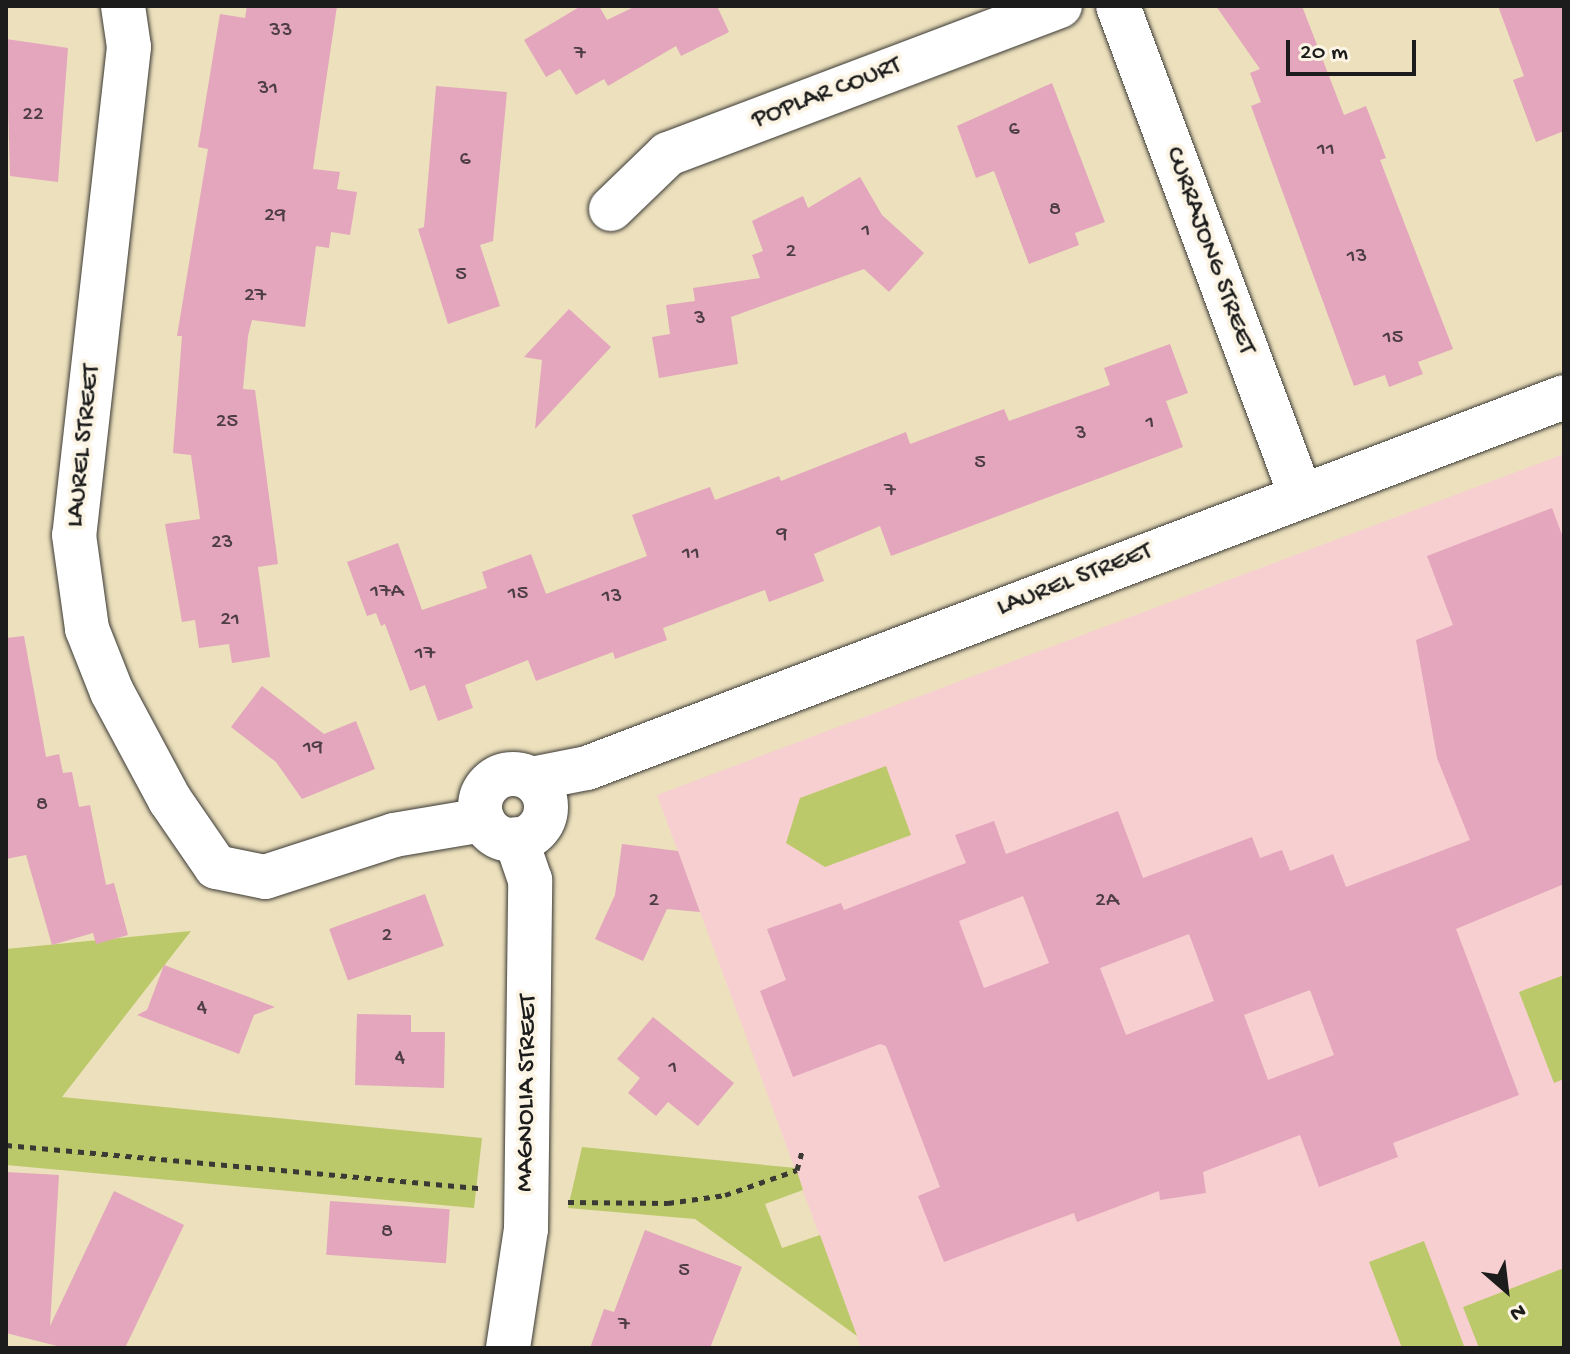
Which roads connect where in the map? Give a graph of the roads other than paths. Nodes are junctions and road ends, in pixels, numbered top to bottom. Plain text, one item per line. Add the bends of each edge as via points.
1 (123, 6) edge
2 (1060, 6) edge
3 (1118, 6) edge
4 (611, 209) dead end
5 (1564, 397) edge
6 (1301, 496) junction
7 (519, 812) junction
8 (508, 1348) edge

1 - 7 street, LAUREL STREET via 129,47 74,535 87,629 112,692 170,800 216,867 265,877 394,835
2 - 4 street, POPLAR COURT via 668,154
3 - 6 street, CURRAJONG STREET
5 - 6 street, LAUREL STREET
6 - 7 street, LAUREL STREET via 587,768
7 - 8 street, MAGNOLIA STREET via 530,880 526,1229

